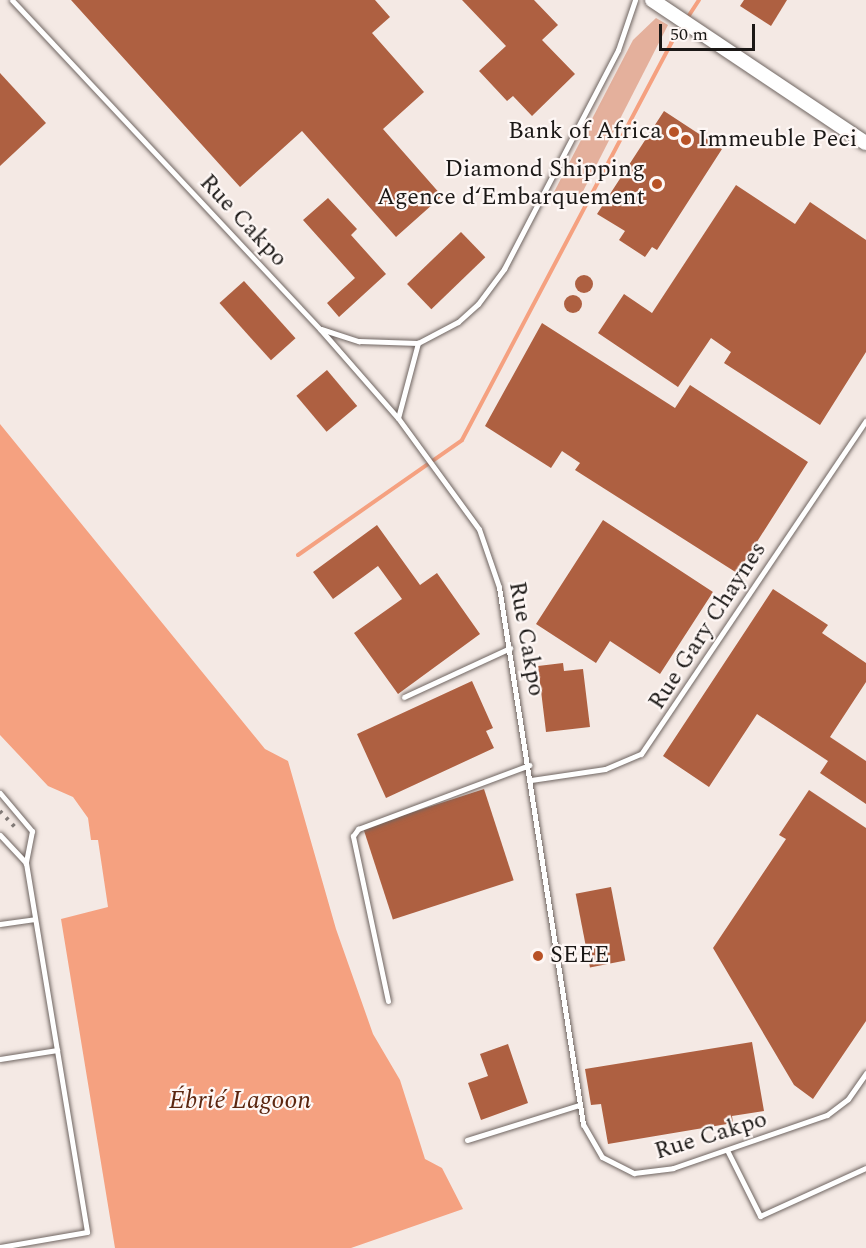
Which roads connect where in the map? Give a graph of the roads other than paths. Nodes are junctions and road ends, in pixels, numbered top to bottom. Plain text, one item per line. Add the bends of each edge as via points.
1 (12, 0) edge
2 (635, 0) edge
3 (652, 0) edge
4 (671, 8) edge
5 (866, 143) edge
6 (320, 329) junction
7 (418, 343) junction
8 (398, 418) junction
9 (866, 421) edge
10 (510, 648) junction
11 (404, 697) dead end
12 (529, 765) junction
13 (531, 780) junction
14 (0, 793) edge
15 (0, 836) edge
16 (26, 863) junction
17 (36, 919) junction
18 (0, 924) edge
19 (388, 1001) dead end
20 (57, 1050) junction
21 (0, 1059) edge
22 (866, 1073) edge
23 (579, 1105) junction
24 (467, 1140) dead end
25 (727, 1150) junction
26 (866, 1168) edge
27 (0, 1247) edge

1 - 6 lane, Rue Cakpo
2 - 7 lane via 618,50 504,269 458,322
3 - 4 street
4 - 5 street via 693,27
6 - 7 lane via 359,341
6 - 8 lane, Rue Cakpo
7 - 8 lane
8 - 10 lane, Rue Cakpo via 479,529 493,560
9 - 13 lane, Rue Gary Chaynes via 641,754 605,769
10 - 11 lane
10 - 12 lane, Rue Cakpo
12 - 13 lane, Rue Cakpo
12 - 19 lane via 358,829 353,836
13 - 23 lane, Rue Cakpo
14 - 16 lane via 32,831
15 - 16 lane
16 - 17 lane
17 - 18 lane
17 - 20 lane
20 - 21 lane
20 - 27 lane via 87,1233
22 - 25 lane, Rue Cakpo via 848,1099 827,1115
23 - 24 lane
23 - 25 lane, Rue Cakpo via 583,1124 602,1156 634,1173 651,1174
25 - 26 lane via 760,1216

